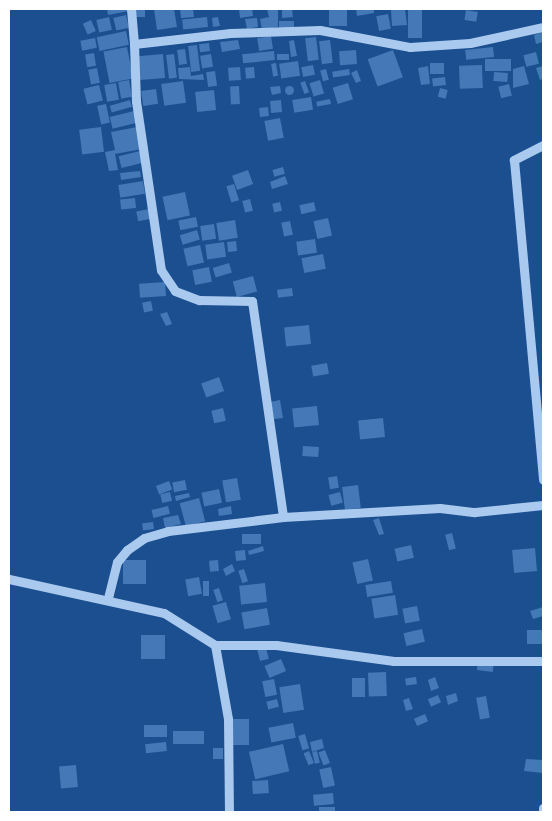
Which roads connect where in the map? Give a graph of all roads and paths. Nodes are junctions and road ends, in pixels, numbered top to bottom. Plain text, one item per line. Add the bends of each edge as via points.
1 (131, 9) edge
2 (543, 27) edge
3 (134, 44) junction
4 (543, 145) edge
5 (543, 480) edge
6 (543, 505) edge
7 (283, 517) junction
8 (9, 579) edge
9 (108, 598) junction
10 (215, 645) junction
11 (543, 661) edge
12 (543, 808) edge
13 (229, 812) edge
14 (543, 812) edge

1 - 3 street
2 - 3 street via 470,43 410,47 320,30 230,34
3 - 7 street via 136,101 160,270 175,291 191,297 252,301
4 - 5 street via 514,160
6 - 7 street via 476,512 440,508
7 - 9 street via 144,538 117,562
8 - 9 street
9 - 10 street via 164,613
10 - 11 street via 276,645 394,661
10 - 13 street via 228,719
12 - 14 street

